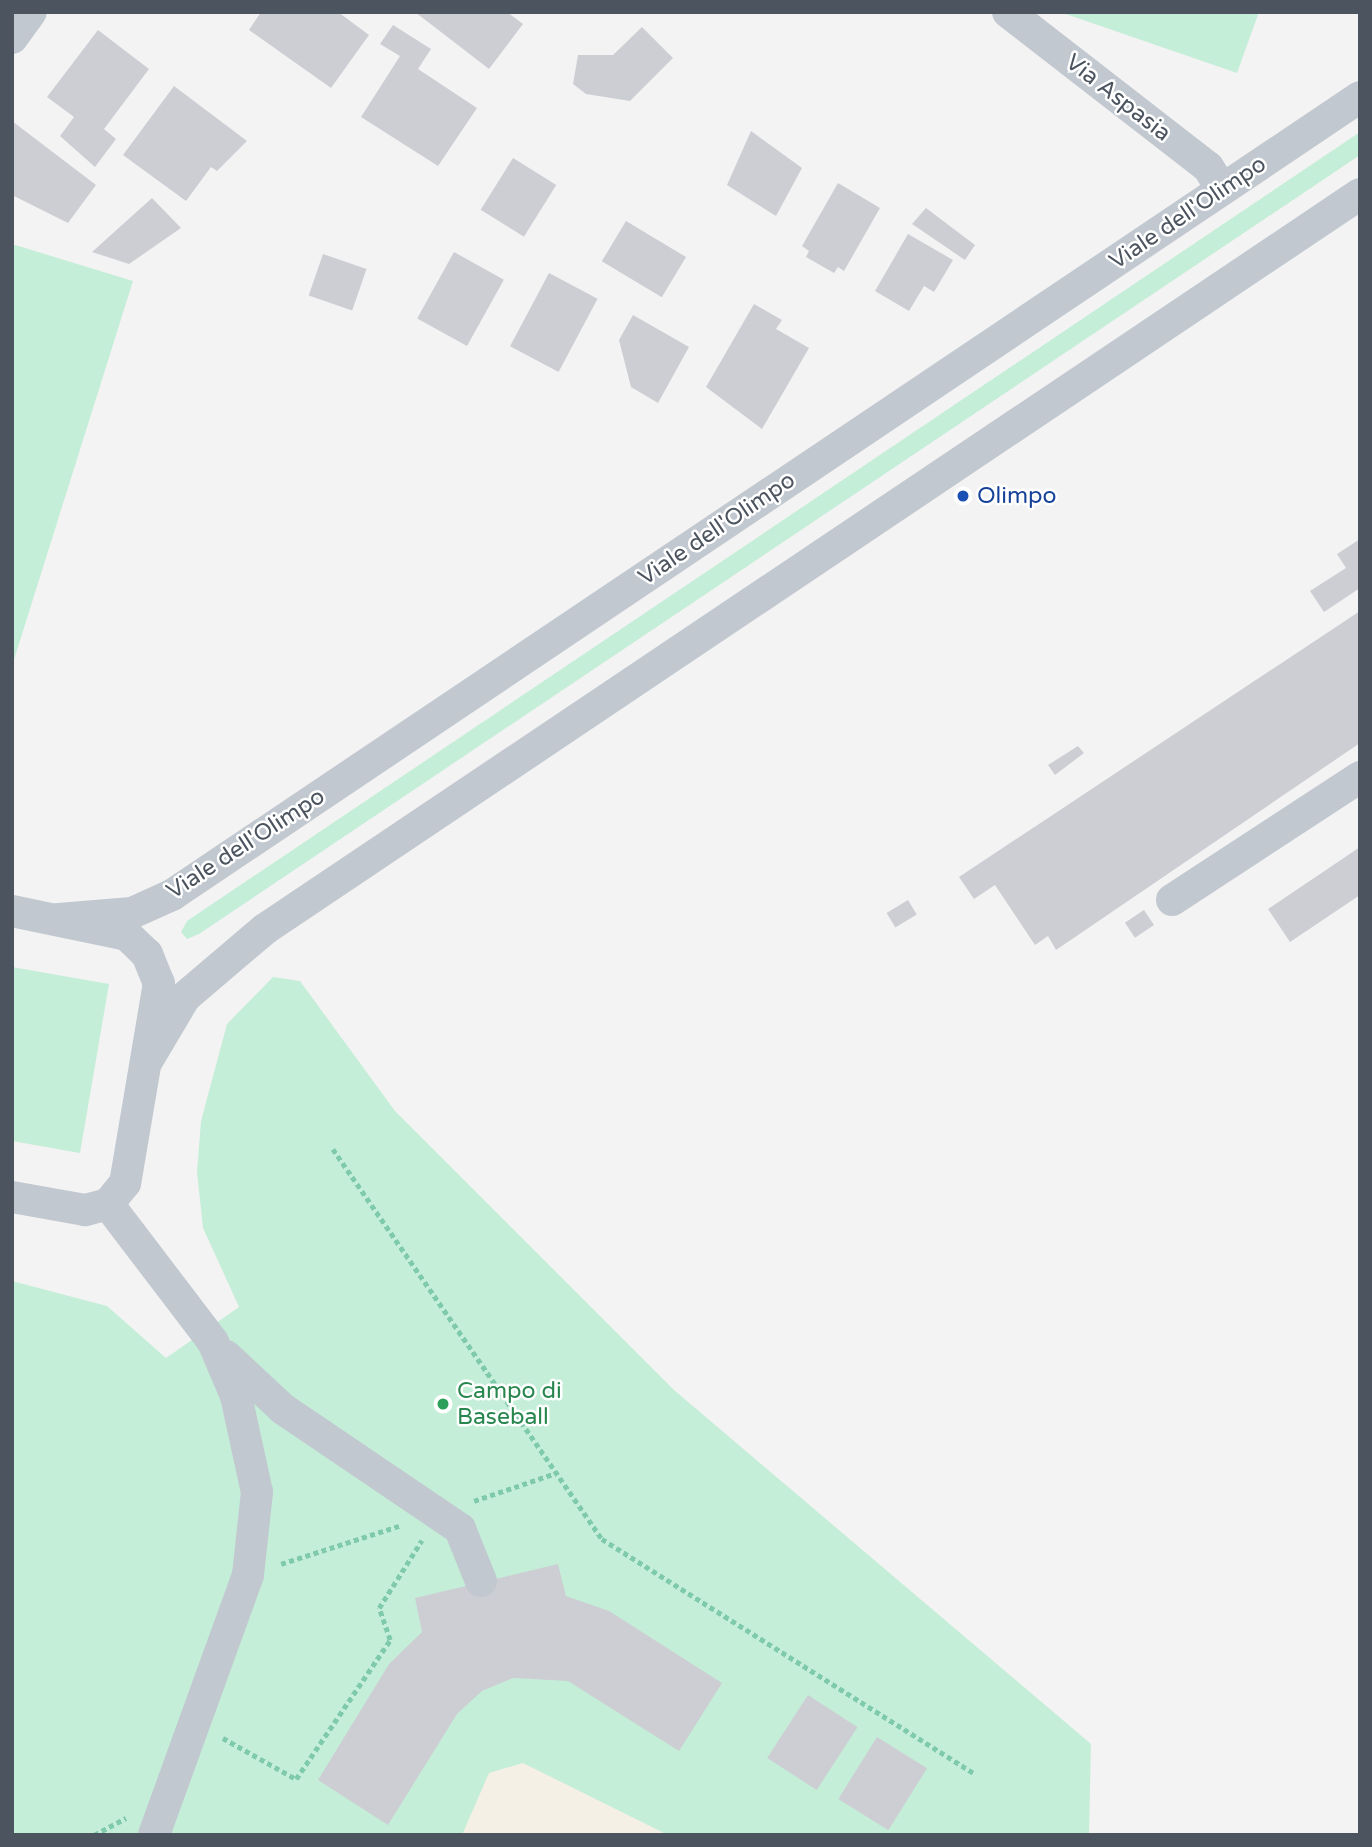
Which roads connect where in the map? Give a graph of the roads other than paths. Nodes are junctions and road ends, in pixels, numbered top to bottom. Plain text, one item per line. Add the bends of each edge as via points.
1 (31, 12) edge
2 (1008, 12) edge
3 (12, 38) edge
4 (1360, 97) edge
5 (1223, 189) junction
6 (1360, 194) edge
7 (1360, 777) edge
8 (1172, 900) dead end
9 (12, 911) edge
10 (59, 919) junction
11 (147, 1061) junction
12 (12, 1196) edge
13 (108, 1204) junction
14 (213, 1342) junction
15 (481, 1581) dead end
16 (154, 1835) edge

1 - 3 street
2 - 5 street, Via Aspasia via 1208,167
4 - 5 street, Viale dell'Olimpo
5 - 10 street, Viale dell'Olimpo via 172,895 131,913
6 - 11 street via 265,929 186,997
7 - 8 street
9 - 10 street
10 - 11 street via 127,935 147,954 159,983
11 - 13 street via 125,1183
12 - 13 street via 85,1210
13 - 14 street
14 - 15 street via 283,1409 460,1529
14 - 16 street via 236,1396 257,1492 248,1575

